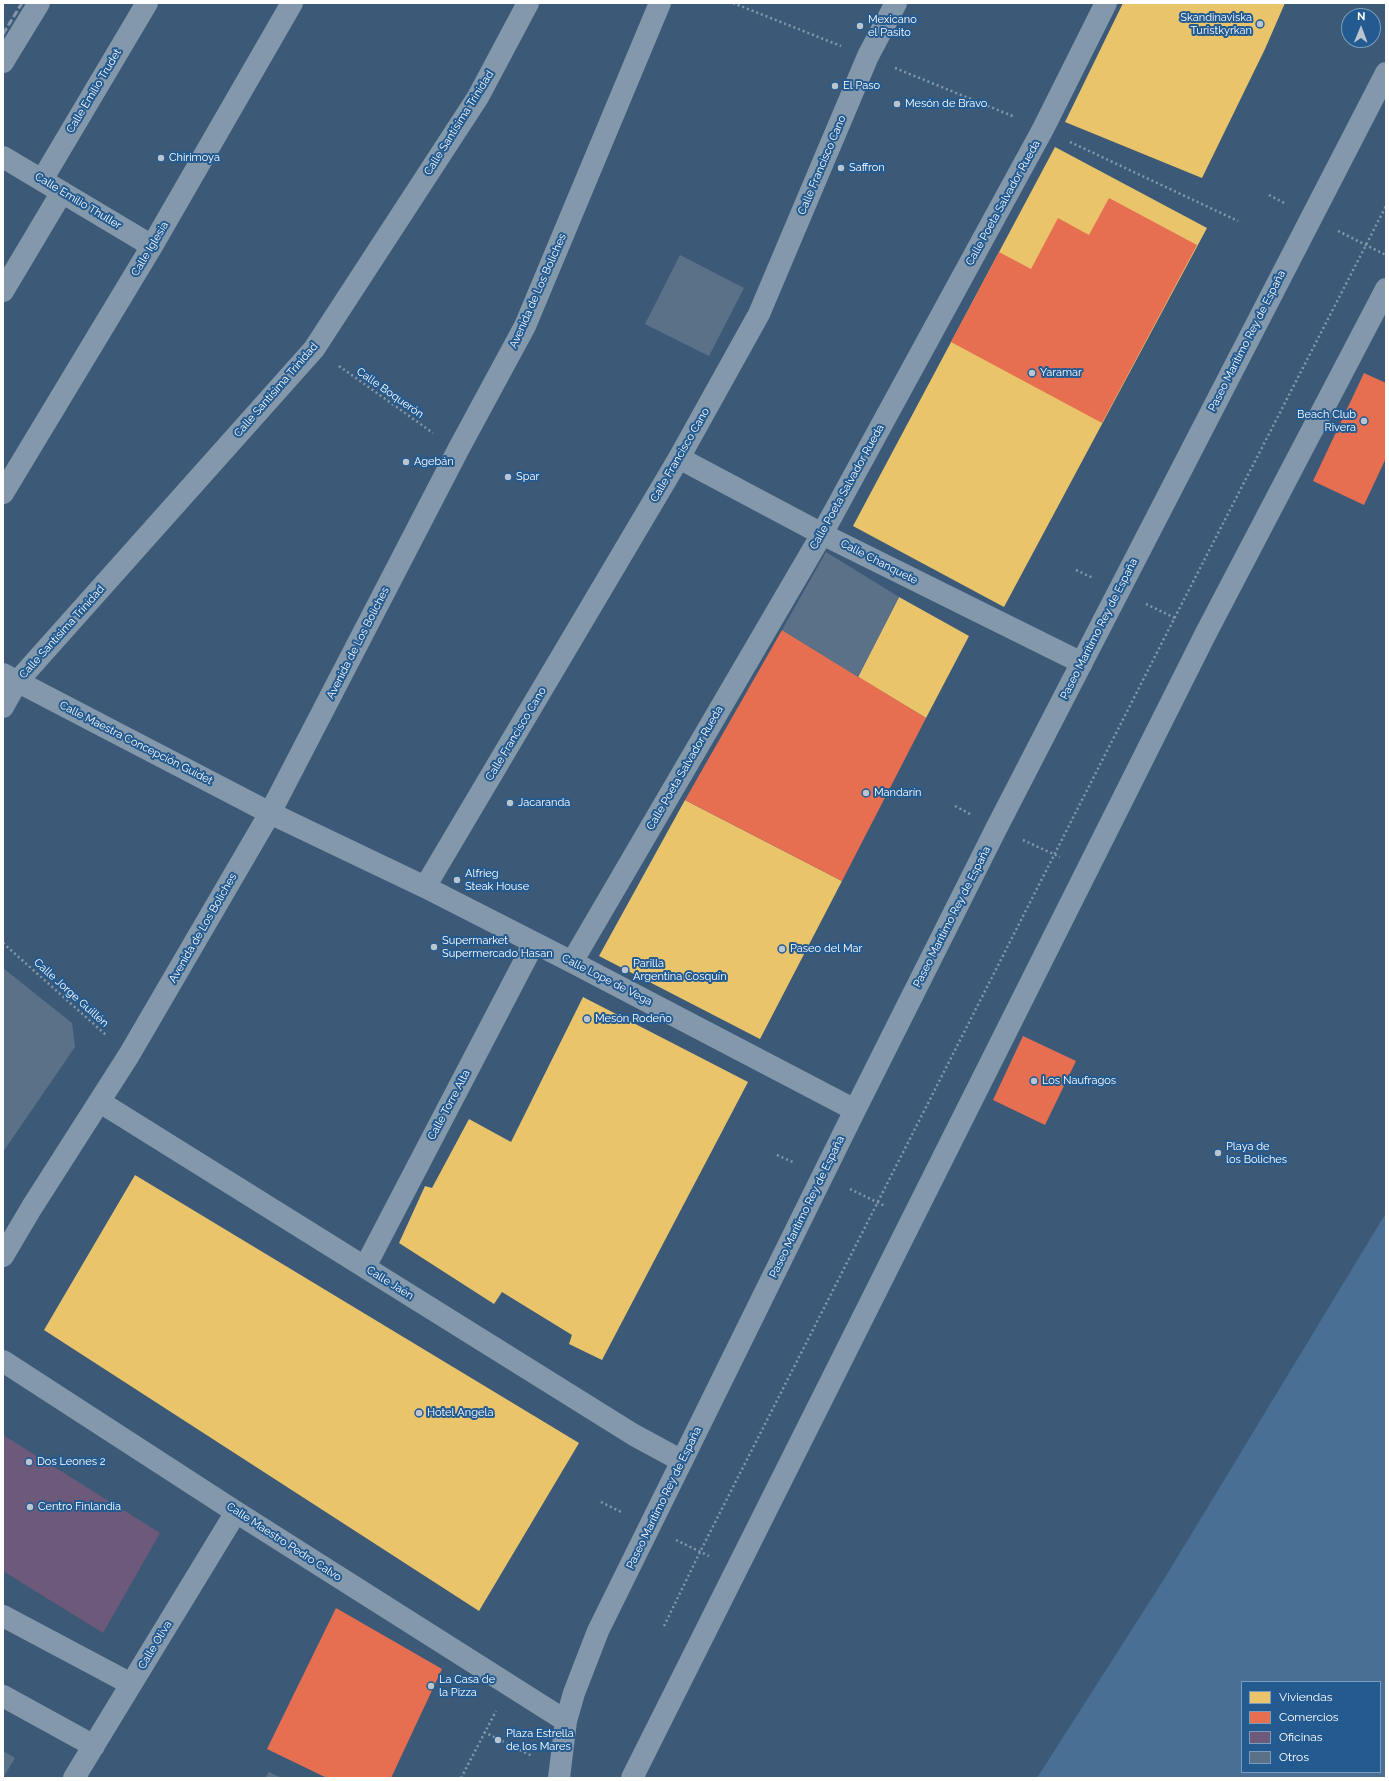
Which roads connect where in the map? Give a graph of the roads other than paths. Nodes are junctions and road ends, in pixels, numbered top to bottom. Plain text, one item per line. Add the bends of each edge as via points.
1 (39, 3) edge
2 (147, 3) edge
3 (292, 3) edge
4 (528, 3) edge
5 (660, 3) edge
6 (896, 3) edge
7 (1106, 3) edge
8 (3, 62) edge
9 (1386, 73) edge
10 (3, 157) edge
11 (42, 180) junction
12 (62, 192) junction
13 (152, 246) junction
14 (1386, 289) edge
15 (3, 291) edge
16 (680, 458) junction
17 (3, 493) edge
18 (822, 534) junction
19 (1082, 663) junction
20 (10, 678) edge
21 (3, 706) edge
22 (270, 813) junction
23 (425, 887) junction
24 (534, 943) junction
25 (572, 962) junction
26 (100, 1102) junction
27 (855, 1110) junction
28 (3, 1256) edge
29 (365, 1267) junction
30 (3, 1361) edge
31 (682, 1461) junction
32 (236, 1512) junction
33 (3, 1616) edge
34 (131, 1684) junction
35 (3, 1696) edge
36 (566, 1721) junction
37 (94, 1746) junction
38 (74, 1778) edge
39 (559, 1778) edge
40 (632, 1778) edge

1 - 8 street
2 - 11 street, Calle Emilio Trudet
3 - 13 street, Calle Iglesia
4 - 20 street, Calle Santísima Trinidad via 478,97 314,349
5 - 22 street, Avenida de Los Boliches via 525,326
6 - 16 street, Calle Francisco Cano via 868,56 759,314
7 - 18 street, Calle Poeta Salvador Rueda via 1043,129
9 - 19 street, Paseo Marítimo Rey de España
10 - 11 street, Calle Emilio Thuller
11 - 12 street, Calle Emilio Thuller
12 - 13 street, Calle Emilio Thuller
12 - 15 street
13 - 17 street, Calle Iglesia
14 - 40 street via 1203,640
16 - 18 street, Calle Chanquete
16 - 23 street, Calle Francisco Cano
18 - 19 street, Calle Chanquete
18 - 25 street, Calle Poeta Salvador Rueda
19 - 27 street, Paseo Marítimo Rey de España
20 - 21 street, Calle Santísima Trinidad
20 - 22 street, Calle Maestra Concepción Guidet
22 - 23 street, Calle Lope de Vega
22 - 26 street, Avenida de Los Boliches
23 - 24 street, Calle Lope de Vega
24 - 25 street, Calle Lope de Vega
24 - 29 street, Calle Torre Alta
25 - 27 street, Calle Lope de Vega
26 - 28 street, Avenida de Los Boliches via 32,1206
26 - 29 street, Calle Jaén
27 - 31 street, Paseo Marítimo Rey de España
29 - 31 street, Calle Jaén via 634,1435
30 - 32 street, Calle Maestro Pedro Calvo
31 - 36 street, Paseo Marítimo Rey de España via 598,1631
32 - 34 street, Calle Oliva
32 - 36 street, Calle Maestro Pedro Calvo
33 - 34 street
34 - 37 street, Calle Oliva
35 - 37 street
36 - 39 street, Paseo Marítimo Rey de España
37 - 38 street, Calle Oliva

